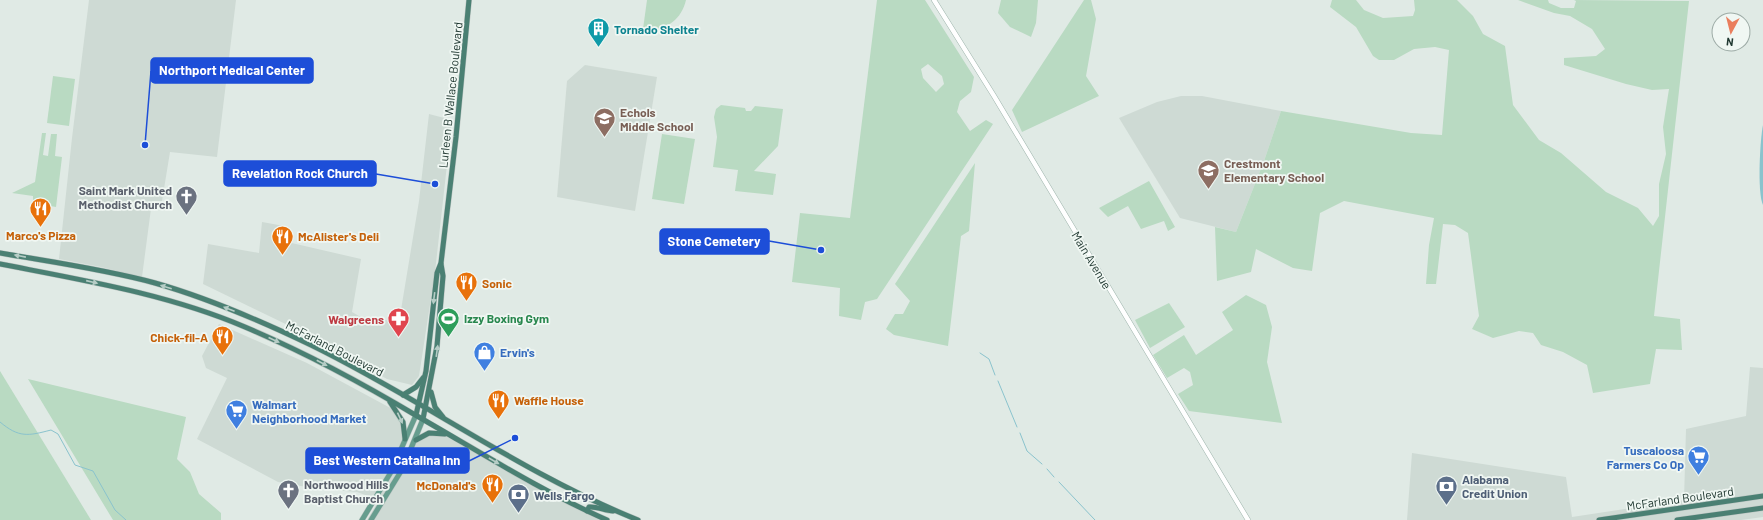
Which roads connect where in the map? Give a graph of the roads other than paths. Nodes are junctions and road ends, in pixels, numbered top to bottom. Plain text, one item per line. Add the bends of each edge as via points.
1 (469, 0) edge
2 (934, 0) edge
3 (0, 252) edge
4 (441, 263) junction
5 (0, 264) edge
6 (426, 371) junction
7 (430, 390) junction
8 (403, 395) junction
9 (388, 400) junction
10 (419, 404) junction
11 (426, 408) junction
12 (416, 415) junction
13 (423, 419) junction
14 (448, 421) junction
15 (448, 435) junction
16 (406, 439) junction
17 (416, 440) junction
18 (1763, 496) edge
19 (1763, 508) edge
20 (587, 511) junction
21 (614, 511) junction
22 (362, 520) edge
23 (371, 520) edge
24 (607, 520) edge
25 (638, 520) edge
26 (1248, 520) edge
27 (1600, 520) edge
28 (1677, 520) edge

1 - 4 highway, Lurleen B Wallace Boulevard
2 - 26 main road, Main Avenue
8 -> 3 highway, McFarland Boulevard via 311,345 229,309 184,293 133,278
4 -> 6 highway, Lurleen B Wallace Boulevard via 437,273
7 -> 4 highway, Lurleen B Wallace Boulevard via 439,325 443,276
5 -> 9 highway, McFarland Boulevard via 121,289 223,318 293,348
6 - 8 highway via 416,387
6 - 10 highway, Lurleen B Wallace Boulevard
7 - 11 highway, Lurleen B Wallace Boulevard
7 - 14 highway via 435,407
8 - 10 highway, McFarland Boulevard
9 - 12 highway, McFarland Boulevard
9 -> 16 highway via 401,417
10 - 11 highway, McFarland Boulevard
10 - 12 highway, Lurleen B Wallace Boulevard
11 - 13 highway, Lurleen B Wallace Boulevard
11 - 14 highway, McFarland Boulevard
12 - 13 highway, McFarland Boulevard
12 - 16 main road
13 - 15 highway, McFarland Boulevard
13 - 17 main road
14 - 21 highway, McFarland Boulevard via 536,472
15 - 17 highway via 429,433
15 -> 20 highway, McFarland Boulevard
16 - 22 main road via 390,473
17 - 23 main road via 403,468
18 - 27 highway, McFarland Boulevard
19 - 28 highway, McFarland Boulevard
20 - 21 highway via 592,507
20 - 24 highway, McFarland Boulevard
21 - 25 highway, McFarland Boulevard

